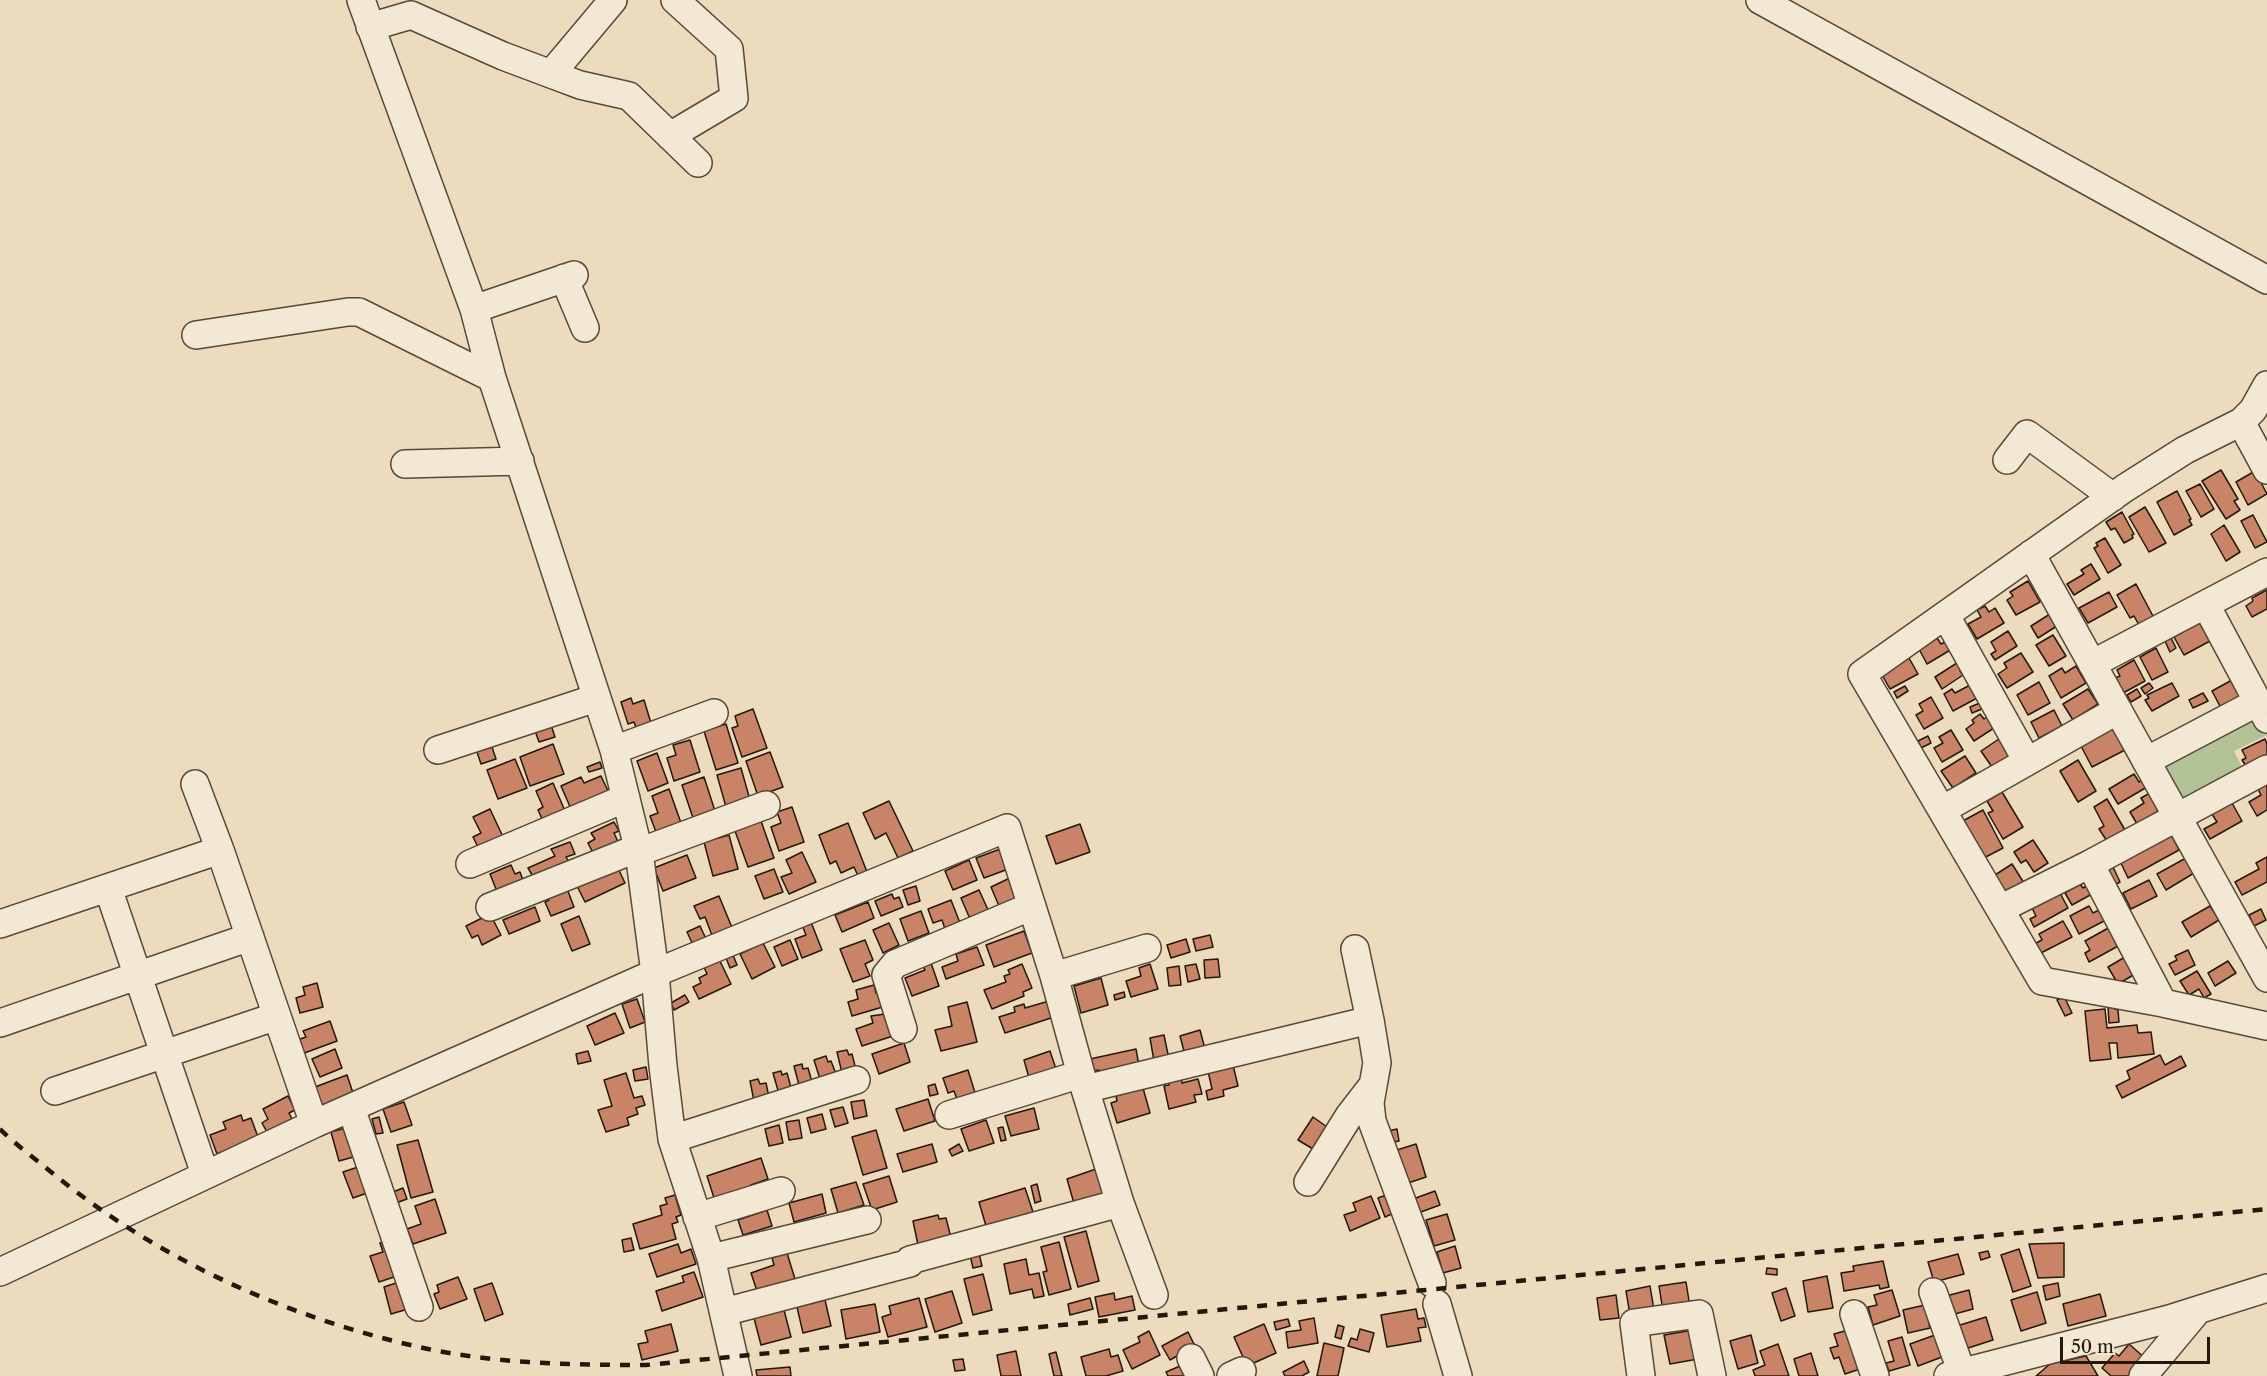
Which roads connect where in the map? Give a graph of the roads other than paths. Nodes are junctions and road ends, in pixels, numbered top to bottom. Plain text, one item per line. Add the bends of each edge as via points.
1 (361, 0) edge
2 (613, 0) edge
3 (675, 0) edge
4 (1760, 0) edge
5 (370, 27) junction
6 (551, 74) junction
7 (670, 136) junction
8 (698, 163) dead end
9 (2267, 280) edge
10 (474, 309) junction
11 (585, 328) dead end
12 (196, 335) dead end
13 (492, 378) junction
14 (2267, 385) edge
15 (2241, 422) junction
16 (2007, 460) dead end
17 (520, 461) junction
18 (405, 464) dead end
19 (2267, 470) edge
20 (2112, 497) junction
21 (2031, 554) junction
22 (2267, 572) edge
23 (2206, 605) junction
24 (1946, 616) junction
25 (2092, 664) junction
26 (596, 698) junction
27 (2118, 710) junction
28 (2262, 710) edge
29 (714, 713) dead end
30 (438, 750) dead end
31 (614, 750) junction
32 (2027, 761) junction
33 (2146, 761) junction
34 (2267, 768) edge
35 (195, 784) dead end
36 (626, 798) junction
37 (765, 805) dead end
38 (1942, 810) junction
39 (2177, 817) junction
40 (220, 850) junction
41 (639, 850) junction
42 (470, 864) dead end
43 (2090, 864) junction
44 (108, 888) junction
45 (1032, 906) junction
46 (490, 908) dead end
47 (2000, 909) junction
48 (0, 924) edge
49 (250, 937) junction
50 (1147, 948) dead end
51 (1355, 949) dead end
52 (655, 973) junction
53 (138, 975) junction
54 (1054, 976) junction
55 (2267, 978) edge
56 (2163, 1003) junction
57 (276, 1016) junction
58 (1370, 1020) junction
59 (0, 1023) edge
60 (2267, 1026) edge
61 (903, 1029) dead end
62 (164, 1054) junction
63 (856, 1080) dead end
64 (1083, 1082) junction
65 (1373, 1085) junction
66 (55, 1091) dead end
67 (351, 1108) junction
68 (949, 1115) dead end
69 (314, 1124) junction
70 (672, 1139) junction
71 (205, 1174) junction
72 (1308, 1182) dead end
73 (781, 1191) dead end
74 (1120, 1203) junction
75 (697, 1217) junction
76 (867, 1220) dead end
77 (711, 1258) junction
78 (0, 1272) edge
79 (2267, 1288) edge
80 (1933, 1292) dead end
81 (1154, 1295) dead end
82 (419, 1307) dead end
83 (2198, 1310) junction
84 (724, 1312) junction
85 (1854, 1314) dead end
86 (735, 1363) edge
87 (1997, 1371) edge
88 (1955, 1374) edge
89 (1458, 1376) edge
90 (1641, 1376) edge
91 (1712, 1376) edge
92 (1875, 1376) edge
93 (2143, 1376) edge

1 - 5 street
2 - 6 street
3 - 7 street via 729,49 734,98
4 - 9 street
5 - 6 street via 411,15
5 - 10 street
6 - 7 street via 629,96
7 - 8 street
10 - 11 street via 569,276
10 - 13 street
12 - 13 street via 359,312
13 - 17 street
14 - 15 street
15 - 19 street
15 - 20 street via 2185,450
16 - 20 street via 2027,434
17 - 18 street
17 - 26 street
20 - 21 street
21 - 24 street
21 - 25 street
22 - 23 street
23 - 25 street
23 - 28 street
24 - 32 street
24 - 38 street via 1862,674
25 - 27 street
26 - 30 street
26 - 31 street
27 - 32 street
27 - 33 street
28 - 33 street
29 - 31 street
31 - 36 street
32 - 38 street
33 - 39 street
34 - 39 street
35 - 40 street
36 - 41 street
36 - 42 street
37 - 41 street
38 - 47 street
39 - 43 street
39 - 55 street
40 - 44 street
40 - 49 street
41 - 46 street
41 - 52 street
43 - 47 street
43 - 56 street
44 - 48 street
44 - 53 street
45 - 52 street via 1008,828
45 - 54 street
45 - 61 street via 895,964 886,975
47 - 56 street via 2042,981
49 - 53 street
49 - 57 street
50 - 54 street
51 - 58 street
52 - 67 street
52 - 70 street
53 - 59 street
53 - 62 street
54 - 64 street
56 - 60 street
57 - 62 street
57 - 69 street
58 - 64 street
58 - 65 street via 1377,1063
62 - 66 street
62 - 71 street
63 - 70 street
64 - 68 street
64 - 74 street
65 - 72 street
65 - 89 street via 1372,1121 1435,1293
67 - 69 street
67 - 82 street
69 - 71 street
70 - 75 street
71 - 78 street
73 - 75 street
74 - 81 street
74 - 84 street
75 - 77 street
76 - 77 street
77 - 84 street
79 - 83 street
80 - 88 street
83 - 87 street
83 - 93 street
84 - 86 street
85 - 92 street
87 - 88 street
90 - 91 street via 1634,1323 1699,1314

